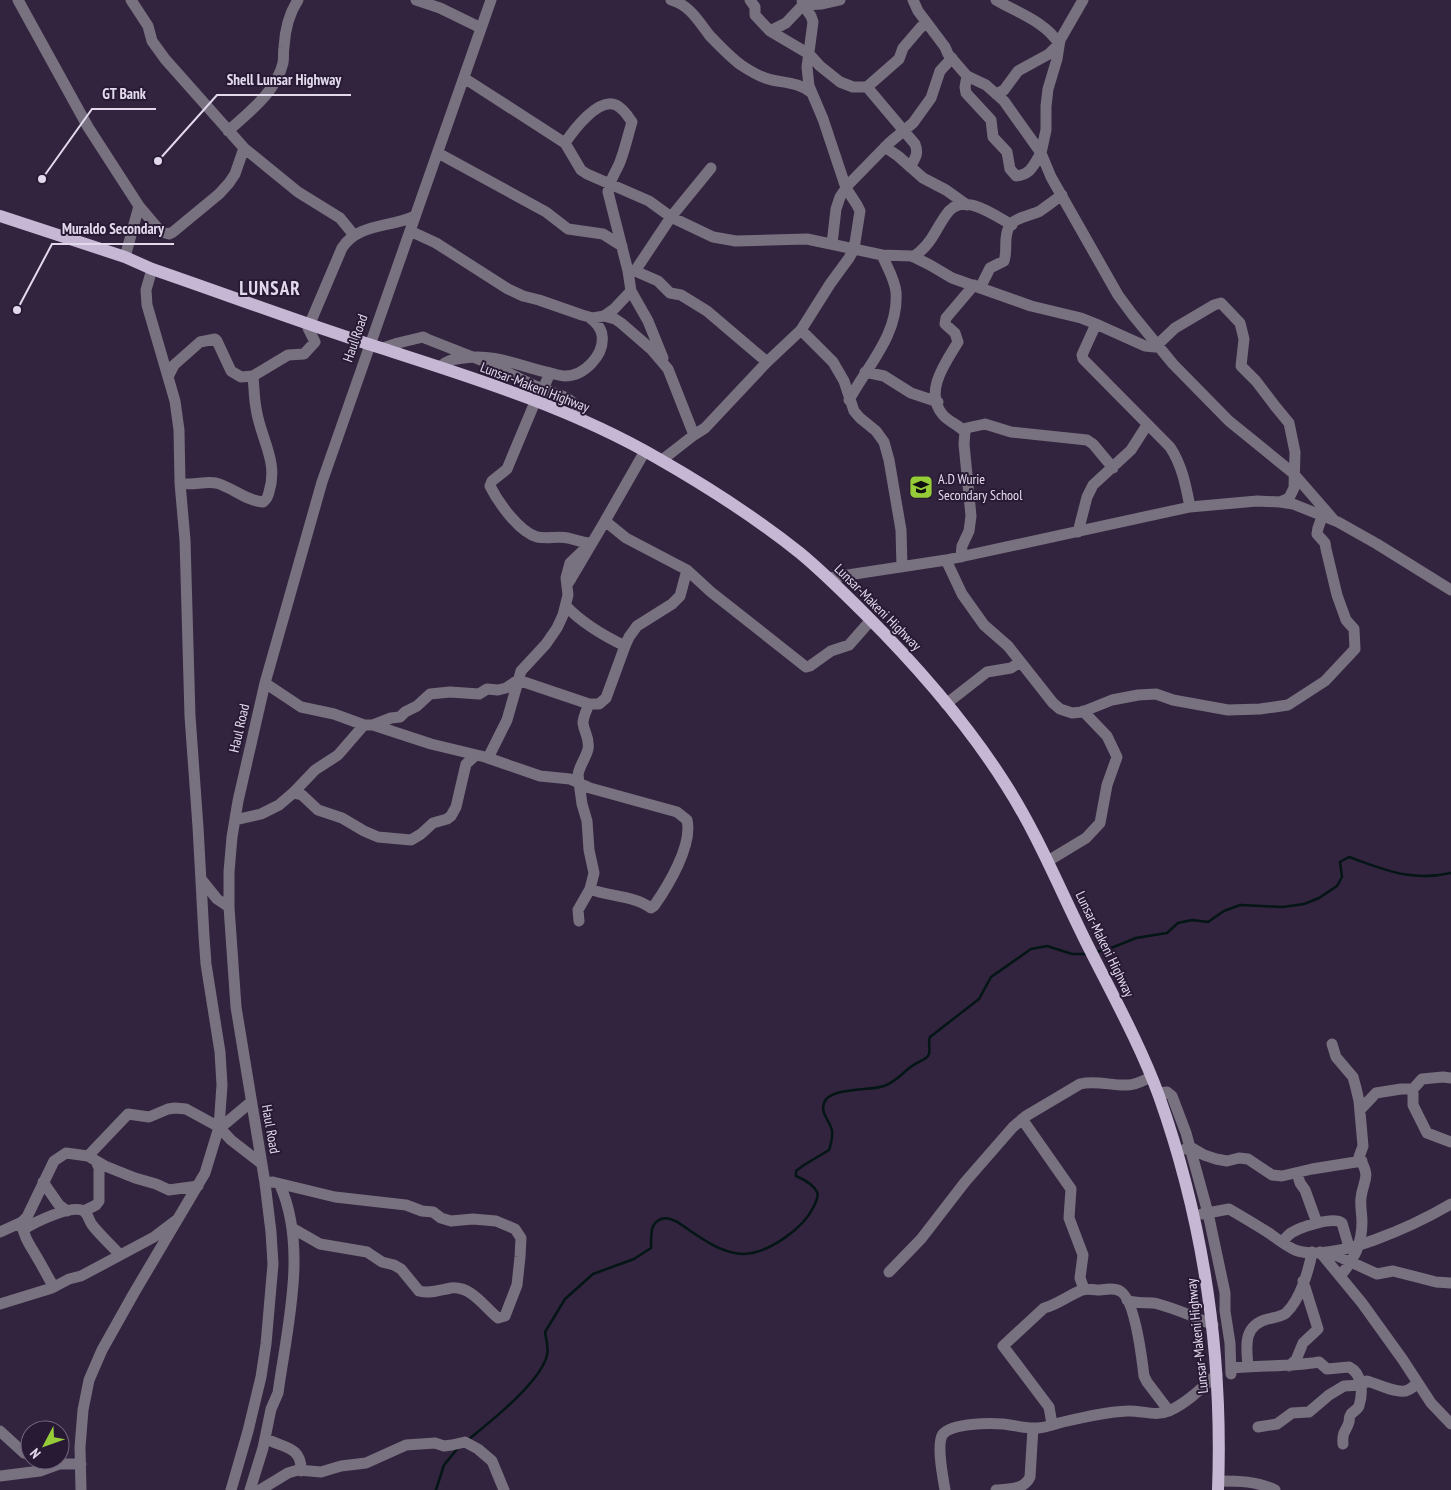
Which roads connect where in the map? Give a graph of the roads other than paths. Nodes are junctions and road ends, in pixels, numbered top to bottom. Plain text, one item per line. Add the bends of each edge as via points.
1 (18, 0) edge
2 (131, 0) edge
3 (298, 0) edge
4 (416, 0) edge
5 (491, 0) edge
6 (672, 0) edge
7 (750, 0) edge
8 (840, 0) edge
9 (913, 0) edge
10 (996, 0) edge
11 (1083, 0) edge
12 (803, 2) edge
13 (927, 24) junction
14 (481, 28) junction
15 (770, 31) junction
16 (1059, 44) junction
17 (809, 54) junction
18 (952, 58) junction
19 (967, 76) junction
20 (464, 78) junction
21 (867, 87) junction
22 (812, 93) junction
23 (996, 94) junction
24 (228, 131) junction
25 (904, 131) junction
26 (565, 143) junction
27 (885, 147) junction
28 (244, 148) junction
29 (1041, 152) junction
30 (438, 153) junction
31 (910, 167) junction
32 (711, 168) dead end
33 (608, 184) junction
34 (846, 188) junction
35 (1062, 195) junction
36 (967, 205) junction
37 (139, 206) junction
38 (0, 216) edge
39 (415, 216) junction
40 (671, 217) junction
41 (1012, 225) junction
42 (410, 231) junction
43 (353, 234) junction
44 (832, 244) junction
45 (622, 246) junction
46 (854, 249) junction
47 (882, 256) junction
48 (125, 257) junction
49 (914, 257) junction
50 (152, 269) junction
51 (632, 271) junction
52 (977, 287) junction
53 (631, 291) junction
54 (604, 316) junction
55 (589, 317) junction
56 (310, 324) junction
57 (1096, 324) junction
58 (801, 330) junction
59 (363, 342) junction
60 (1157, 345) junction
61 (383, 348) junction
62 (160, 349) junction
63 (472, 356) junction
64 (180, 359) junction
65 (767, 362) junction
66 (440, 368) junction
67 (668, 369) junction
68 (865, 372) junction
69 (550, 373) junction
70 (253, 376) junction
71 (168, 377) junction
72 (543, 389) junction
73 (849, 400) junction
74 (535, 402) junction
75 (938, 402) junction
76 (581, 420) junction
77 (1147, 425) junction
78 (962, 429) junction
79 (694, 435) junction
80 (644, 451) junction
81 (662, 460) junction
82 (1113, 468) junction
83 (1293, 474) junction
84 (180, 483) junction
85 (1280, 502) junction
86 (1190, 507) junction
87 (1328, 518) junction
88 (605, 521) junction
89 (1078, 532) junction
90 (591, 543) junction
91 (961, 557) junction
92 (946, 560) junction
93 (902, 567) junction
94 (688, 570) junction
95 (828, 578) junction
96 (1451, 590) edge
97 (566, 606) junction
98 (871, 620) junction
99 (625, 646) junction
100 (1020, 662) junction
101 (518, 680) junction
102 (265, 683) junction
103 (588, 704) junction
104 (946, 704) junction
105 (1083, 711) junction
106 (368, 725) junction
107 (476, 755) junction
108 (488, 758) junction
109 (580, 784) junction
110 (293, 793) junction
111 (235, 820) junction
112 (1048, 861) junction
113 (201, 880) junction
114 (590, 889) junction
115 (229, 907) junction
116 (579, 922) dead end
117 (1332, 1044) dead end
118 (1151, 1078) junction
119 (1451, 1078) edge
120 (1413, 1090) junction
121 (251, 1102) junction
122 (1360, 1110) junction
123 (1022, 1119) junction
124 (219, 1127) junction
125 (1451, 1142) edge
126 (1183, 1150) junction
127 (92, 1158) junction
128 (1362, 1161) junction
129 (262, 1164) junction
130 (1297, 1173) junction
131 (43, 1182) junction
132 (265, 1183) junction
133 (280, 1185) junction
134 (198, 1186) junction
135 (1451, 1204) edge
136 (67, 1211) junction
137 (84, 1211) junction
138 (1208, 1213) junction
139 (1194, 1215) junction
140 (178, 1218) junction
141 (1317, 1223) junction
142 (22, 1226) junction
143 (292, 1228) junction
144 (0, 1232) edge
145 (1282, 1242) junction
146 (1354, 1246) junction
147 (1320, 1252) junction
148 (120, 1255) junction
149 (1352, 1262) junction
150 (890, 1272) dead end
151 (1340, 1276) junction
152 (1303, 1281) junction
153 (1451, 1283) edge
154 (54, 1287) junction
155 (1084, 1289) junction
156 (1127, 1300) junction
157 (0, 1304) edge
158 (1213, 1325) junction
159 (1248, 1366) junction
160 (1289, 1366) junction
161 (1217, 1374) junction
162 (1418, 1383) junction
163 (1362, 1385) junction
164 (1169, 1411) junction
165 (1451, 1423) edge
166 (1052, 1424) junction
167 (1258, 1427) dead end
168 (1033, 1428) junction
169 (0, 1431) edge
170 (265, 1438) junction
171 (1343, 1444) dead end
172 (20, 1449) edge
173 (70, 1461) edge
174 (81, 1464) junction
175 (42, 1470) edge
176 (301, 1471) junction
177 (0, 1476) edge
178 (1218, 1486) edge
179 (235, 1489) edge
180 (81, 1490) edge
181 (250, 1490) edge
182 (260, 1490) edge
183 (504, 1490) edge
184 (945, 1490) edge
185 (996, 1490) edge
186 (1275, 1490) edge

1 - 37 street via 88,127
2 - 24 street via 165,59
3 - 24 street via 286,24 283,63 270,91
4 - 14 street
5 - 14 street, Haul Road
6 - 22 street via 690,10 741,65 770,80 799,85
7 - 15 street via 755,7 755,15
8 - 12 street via 822,4
9 - 13 street
10 - 16 street via 1045,27
11 - 16 street
12 - 15 street via 793,17
12 - 17 street via 813,22
13 - 18 street
13 - 21 street via 903,48 899,59
14 - 20 street, Haul Road
15 - 17 street
16 - 23 street via 1049,54 1018,72 1004,90
16 - 29 street via 1048,90 1046,130
17 - 21 street via 840,82 853,87
17 - 22 street via 807,67
18 - 19 street
18 - 25 street via 940,71 929,102
19 - 23 street
19 - 29 street via 966,93 991,120 993,136 1006,152 1013,174 1022,176 1029,172
20 - 26 street
20 - 30 street, Haul Road
21 - 25 street
22 - 34 street via 824,119
23 - 29 street
24 - 28 street
25 - 27 street
25 - 31 street via 918,151
26 - 33 street via 581,170
26 - 33 street via 593,110 608,103 621,108 632,122 616,173
27 - 31 street
27 - 34 street
28 - 37 street via 235,174 220,194 173,232 161,232
28 - 43 street via 298,192 340,218
29 - 35 street
30 - 39 street, Haul Road
30 - 45 street via 546,212 568,229 603,234
31 - 36 street
32 - 40 street
33 - 40 street via 649,201
33 - 45 street
34 - 44 street via 836,209
34 - 46 street via 860,211
35 - 41 street via 1042,210
35 - 60 street via 1118,295
36 - 41 street via 983,209
36 - 49 street via 950,210 928,244
37 - 48 street
38 - 48 main road, Lunsar-Makeni Highway
39 - 42 street, Haul Road
39 - 43 street
40 - 44 street via 713,237 736,241 807,239
40 - 51 street
41 - 52 street via 1006,238 1004,261 990,268
42 - 55 street via 453,252 508,289
42 - 59 street, Haul Road
43 - 56 street via 342,248
44 - 46 street
45 - 51 street
46 - 47 street
46 - 58 street
47 - 49 street
47 - 68 street via 896,292 892,327
48 - 50 main road, Lunsar-Makeni Highway
49 - 52 street via 952,278
50 - 56 main road, Lunsar-Makeni Highway
50 - 62 street via 146,290 147,305
51 - 53 street
51 - 65 street via 658,282 670,293 681,295 707,311
52 - 57 street
52 - 75 street via 946,318 946,324 958,342 940,370 936,384
53 - 54 street
53 - 67 street via 648,320
54 - 55 street
54 - 67 street via 615,319 635,334
55 - 69 street via 602,336 602,344 592,362 575,374
56 - 59 main road, Lunsar-Makeni Highway
56 - 70 street via 308,330 315,342 309,350 299,355 288,355
57 - 60 street via 1145,346
57 - 77 street via 1083,359
58 - 65 street
58 - 73 street via 833,362 844,381
59 - 61 main road, Lunsar-Makeni Highway
59 - 102 street, Haul Road
60 - 83 street via 1234,426
60 - 83 street via 1175,328 1221,303 1240,323 1244,339 1240,366 1289,423 1295,452
61 - 63 street via 423,337
61 - 66 main road, Lunsar-Makeni Highway
62 - 64 street
62 - 71 street
63 - 66 street via 446,362
63 - 69 street via 486,356
63 - 72 street
64 - 70 street via 200,342 214,339 220,344 231,372 241,377
64 - 71 street
65 - 79 street via 705,428
66 - 74 main road, Lunsar-Makeni Highway
67 - 79 street
68 - 73 street
68 - 75 street via 884,376 911,393
69 - 72 street
70 - 84 street via 256,408 272,464 272,482 267,499 264,502 255,500 213,483
71 - 84 street via 180,430
72 - 74 street
72 - 76 street via 576,405
73 - 93 street via 860,418 876,431 887,450 901,530
74 - 76 main road, Lunsar-Makeni Highway
74 - 90 street via 507,469 490,486 509,515 527,532 536,537
75 - 78 street via 945,416
76 - 80 main road, Lunsar-Makeni Highway
77 - 82 street via 1131,450
77 - 86 street via 1176,456
78 - 82 street via 985,424 1010,432 1087,440
78 - 91 street via 965,432 972,516
79 - 81 street
80 - 81 main road, Lunsar-Makeni Highway
80 - 88 street
81 - 95 main road, Lunsar-Makeni Highway via 758,522
82 - 89 street via 1093,485
83 - 85 street via 1292,493
83 - 87 street
84 - 113 street
85 - 86 street
85 - 87 street
86 - 89 street
87 - 96 street
87 - 105 street via 1318,534 1324,543 1337,595 1346,620 1354,629 1356,642 1355,649 1326,681 1288,705 1260,709 1213,708 1156,694 1112,700
88 - 90 street
88 - 94 street via 632,541
89 - 91 street
90 - 97 street via 567,570
91 - 92 street
92 - 93 street
92 - 100 street via 962,594 984,625 1008,646
93 - 95 street
94 - 98 street via 806,667 831,651 849,645
94 - 99 street via 680,596 637,626
95 - 98 main road, Lunsar-Makeni Highway
97 - 99 street via 589,625
97 - 101 street via 557,628 524,667
98 - 104 main road, Lunsar-Makeni Highway
99 - 103 street via 606,698 599,704
100 - 104 street via 1011,668 987,672
100 - 105 street via 1060,709 1072,714
101 - 103 street
101 - 106 street via 506,688 487,689 480,694 430,694 400,717
101 - 108 street via 507,720
102 - 106 street via 301,707
102 - 111 street, Haul Road
103 - 109 street via 583,722 589,738 588,750 578,770
104 - 112 main road, Lunsar-Makeni Highway via 1005,783
105 - 112 street via 1107,736 1117,757 1106,785 1100,823 1086,838
106 - 107 street
106 - 110 street
107 - 108 street
107 - 110 street via 466,764 451,816 433,823 411,840 378,837 347,820 318,810 302,795
108 - 109 street via 540,776 570,779
109 - 114 street via 594,873
109 - 114 street via 677,812 687,820 688,826 682,853 670,881 651,908 643,902
110 - 111 street via 279,805 260,814
111 - 115 street, Haul Road via 230,855
112 - 118 main road, Lunsar-Makeni Highway
113 - 115 street via 217,899
113 - 124 street via 206,964 220,1052
114 - 116 street via 578,910
115 - 121 street, Haul Road via 236,1007
117 - 122 street via 1339,1062 1353,1077
118 - 123 street via 1128,1085 1089,1081
118 - 126 main road, Lunsar-Makeni Highway
119 - 120 street via 1422,1079
120 - 122 street via 1376,1093
120 - 125 street via 1413,1105 1427,1133
121 - 124 street
121 - 129 street, Haul Road
122 - 128 street via 1363,1146 1359,1157
123 - 150 street via 965,1182 921,1240
123 - 155 street via 1071,1189 1069,1218 1083,1254 1080,1278
124 - 127 street via 186,1110 175,1108 149,1117 128,1114
124 - 129 street via 230,1140
124 - 134 street
126 - 130 street via 1192,1148 1216,1159 1248,1159 1272,1175
126 - 138 street
126 - 139 main road, Lunsar-Makeni Highway
127 - 131 street via 66,1153 54,1161
127 - 134 street via 169,1190
127 - 137 street via 99,1168 99,1201
128 - 130 street
128 - 146 street via 1366,1178 1360,1200 1362,1223
129 - 132 street, Haul Road
130 - 141 street
131 - 136 street
131 - 142 street
132 - 133 street
132 - 179 street, Haul Road via 273,1264 266,1344
133 - 143 street
133 - 143 street via 335,1197 406,1205 434,1212 451,1221 496,1221 515,1229 522,1245 517,1285 505,1316 498,1318 466,1291 451,1288 439,1292 420,1291 394,1265 366,1252 320,1244
134 - 140 street
135 - 146 street via 1415,1223
136 - 137 street
136 - 142 street
137 - 148 street via 92,1225
138 - 139 street
138 - 145 street via 1229,1210
138 - 159 street via 1225,1293 1231,1371
139 - 158 main road, Lunsar-Makeni Highway
140 - 148 street via 154,1237
140 - 174 street via 88,1380
141 - 145 street via 1299,1228
141 - 146 street via 1340,1221
142 - 144 street
142 - 154 street via 27,1242
143 - 170 street via 293,1288 278,1393
145 - 147 street via 1295,1250
146 - 147 street
146 - 149 street via 1357,1253
147 - 149 street
147 - 151 street
147 - 152 street via 1310,1264
148 - 154 street
149 - 151 street
149 - 153 street via 1377,1274 1393,1271
151 - 162 street
152 - 159 street via 1285,1314 1258,1323 1250,1332 1246,1344
152 - 160 street via 1318,1330 1303,1343 1296,1360
154 - 157 street
155 - 156 street via 1120,1291
155 - 166 street via 1038,1312 1003,1346 1048,1407
156 - 158 street via 1157,1303
156 - 164 street via 1137,1328 1144,1376
158 - 161 main road, Lunsar-Makeni Highway
159 - 160 street
160 - 163 street via 1319,1362 1327,1370 1349,1367 1356,1372
161 - 164 street
161 - 178 main road, Lunsar-Makeni Highway
162 - 163 street via 1406,1391 1396,1392 1367,1381
162 - 165 street via 1431,1403
163 - 167 street via 1344,1386 1309,1412 1292,1413 1277,1424
163 - 171 street via 1359,1407 1343,1432
164 - 166 street via 1116,1412
166 - 168 street
168 - 184 street via 982,1424 947,1431 940,1443
168 - 185 street via 1027,1484 1020,1488
169 - 172 street
170 - 176 street via 297,1454 301,1460
170 - 181 street
173 - 174 street
174 - 180 street
175 - 177 street
176 - 182 street via 288,1473
176 - 183 street via 321,1472 366,1463 406,1445 435,1443 444,1446 465,1442 492,1461
178 - 186 street via 1240,1481

